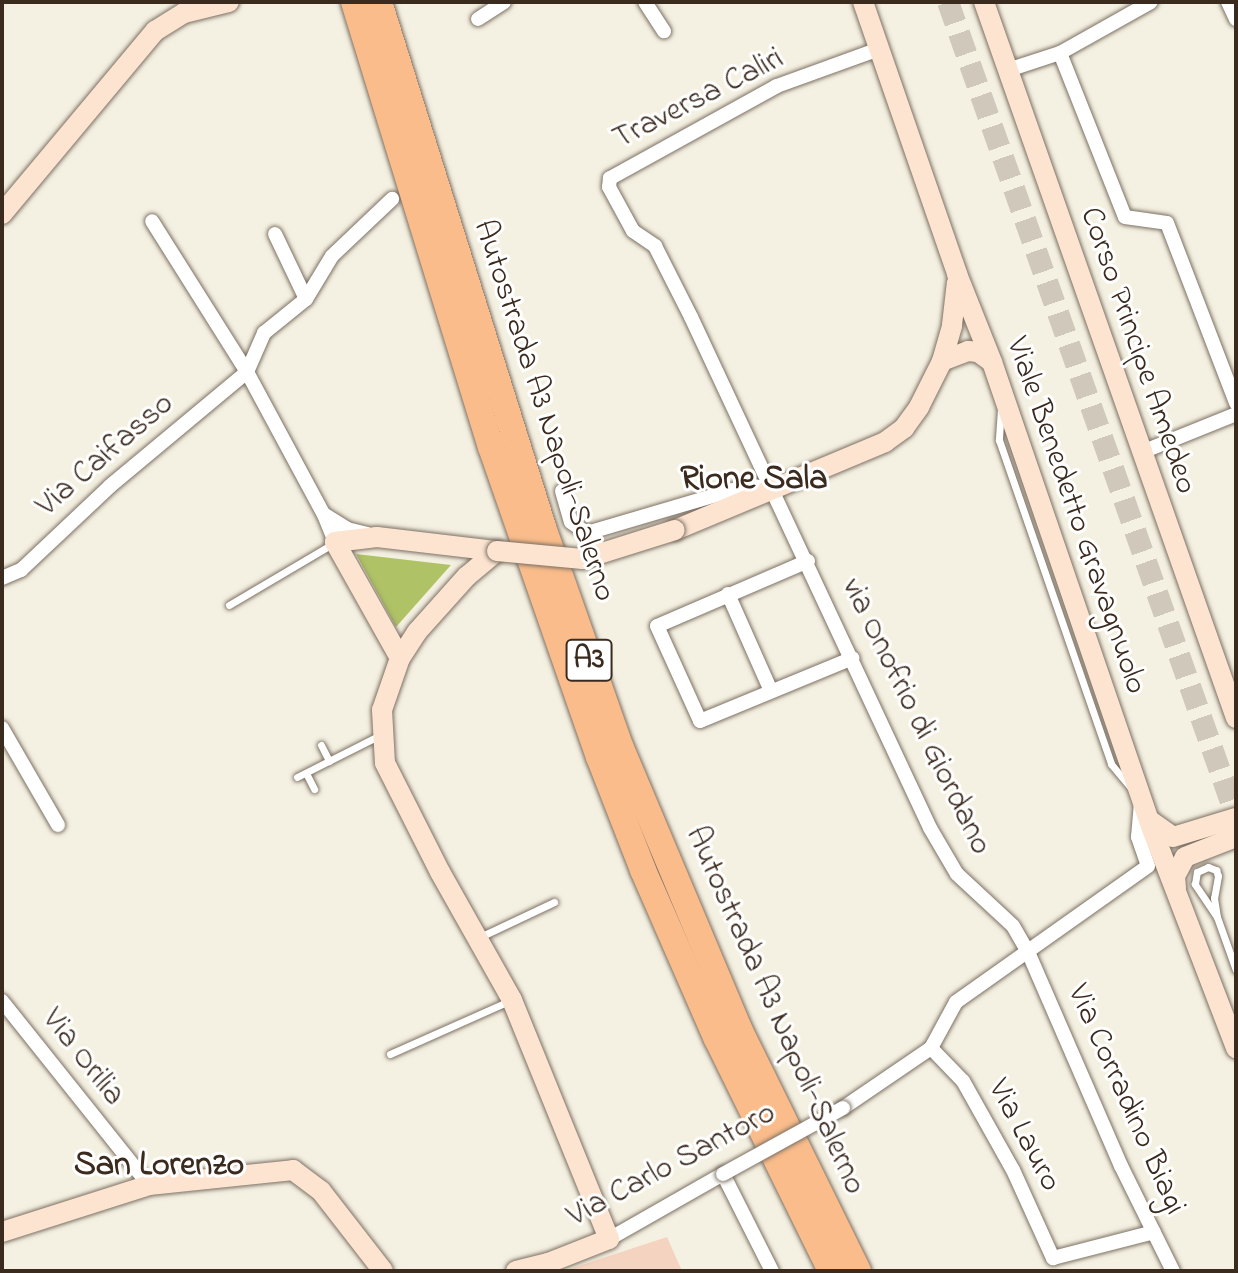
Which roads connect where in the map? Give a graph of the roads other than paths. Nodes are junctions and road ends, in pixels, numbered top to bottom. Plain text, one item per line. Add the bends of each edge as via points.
1 (229, 2) edge
2 (354, 2) edge
3 (504, 2) edge
4 (645, 2) edge
5 (863, 2) edge
6 (984, 2) edge
7 (1151, 2) edge
8 (1228, 2) edge
9 (376, 18) edge
10 (478, 19) dead end
11 (1236, 19) edge
12 (664, 31) dead end
13 (879, 49) junction
14 (1060, 53) junction
15 (1008, 70) junction
16 (392, 199) dead end
17 (2, 214) edge
18 (152, 221) dead end
19 (275, 234) dead end
20 (957, 274) junction
21 (306, 299) junction
22 (691, 317) joint
23 (942, 361) junction
24 (992, 362) junction
25 (247, 372) junction
26 (1236, 403) edge
27 (1236, 414) edge
28 (1142, 452) junction
29 (773, 490) junction
30 (562, 491) dead end
31 (324, 515) junction
32 (377, 537) junction
33 (335, 542) junction
34 (497, 551) junction
35 (808, 561) junction
36 (2, 578) edge
37 (728, 594) junction
38 (229, 605) dead end
39 (400, 658) junction
40 (853, 658) junction
41 (771, 691) junction
42 (1236, 718) edge
43 (2, 728) edge
44 (382, 734) junction
45 (321, 745) dead end
46 (329, 761) junction
47 (306, 773) junction
48 (297, 777) dead end
49 (314, 789) dead end
50 (1145, 810) junction
51 (1236, 818) edge
52 (58, 825) dead end
53 (1236, 837) edge
54 (1176, 894) junction
55 (554, 902) dead end
56 (1217, 917) junction
57 (480, 937) junction
58 (1028, 952) junction
59 (1236, 970) edge
60 (512, 1000) junction
61 (2, 1001) edge
62 (931, 1048) junction
63 (1236, 1048) edge
64 (390, 1054) dead end
65 (723, 1174) junction
66 (149, 1185) junction
67 (2, 1232) edge
68 (1154, 1232) junction
69 (609, 1239) junction
70 (1052, 1265) edge
71 (383, 1271) edge
72 (516, 1271) edge
73 (772, 1271) edge
74 (831, 1271) edge
75 (858, 1271) edge
76 (1173, 1271) edge

1 - 17 street via 184,13 155,31
2 - 9 highway, Autostrada A3 Napoli-Salerno / A3
3 - 10 street
4 - 12 street
5 - 13 street, Viale Benedetto Gravagnuolo
6 - 15 street, Corso Principe Amedeo
7 - 14 street
8 - 11 street
9 - 74 highway, Autostrada A3 Napoli-Salerno / A3 via 496,462 599,757 717,1039
9 - 75 highway, Autostrada A3 Napoli-Salerno / A3 via 617,736 739,1029
13 - 20 street, Viale Benedetto Gravagnuolo
13 - 22 street, Traversa Caliri via 777,86 610,178 609,187 633,231 655,246
14 - 15 street
14 - 26 street via 1125,217 1167,223
15 - 28 street, Corso Principe Amedeo
16 - 21 street via 332,256
18 - 25 street
19 - 21 street
20 - 23 street via 956,306
20 - 24 street, Viale Benedetto Gravagnuolo
21 - 25 street via 264,333
22 - 29 street, via Onofrio di Giordano
23 - 24 street via 968,351
23 - 29 street via 919,407 895,435
24 - 50 street, Viale Benedetto Gravagnuolo
25 - 31 street
25 - 36 street, Via Caifasso via 110,486 21,570
27 - 28 street
28 - 42 street, Corso Principe Amedeo
29 - 30 street via 750,485 587,533 571,522
29 - 34 street, bridge via 623,550 583,559
29 - 35 street, via Onofrio di Giordano
31 - 32 street via 347,529
31 - 33 street
32 - 33 street
32 - 34 street
33 - 38 lane
33 - 39 street
34 - 39 street via 467,576
35 - 37 street
35 - 40 street, via Onofrio di Giordano
37 - 41 street
37 - 41 street via 657,626 663,640 700,721
39 - 44 street via 382,710
40 - 41 street
40 - 58 street, via Onofrio di Giordano via 930,828 957,874 1013,926
43 - 52 street
44 - 46 lane
44 - 57 street via 389,772
45 - 46 lane
46 - 47 lane
47 - 48 lane
47 - 49 lane
50 - 51 street via 1173,837
50 - 54 street, Viale Benedetto Gravagnuolo
50 - 58 street via 1138,837 1148,866
53 - 54 street via 1185,857 1175,876
54 - 63 street, Viale Benedetto Gravagnuolo
55 - 57 lane
56 - 56 lane via 1218,876 1208,867 1197,872 1195,884
56 - 59 lane
57 - 60 street
58 - 62 street via 956,1002
58 - 68 street, Via Corradino Biagi
60 - 64 lane
60 - 69 street
61 - 66 street, Via Orilia
62 - 65 street, Via Carlo Santoro, bridge via 843,1108
62 - 70 street, Via Lauro via 963,1081 1013,1170
65 - 69 street, Via Carlo Santoro
65 - 73 street
66 - 67 street
66 - 71 street via 293,1170 321,1191
68 - 70 street, Via Lauro
68 - 76 street, Via Corradino Biagi
69 - 72 street, Via Carlo Santoro

